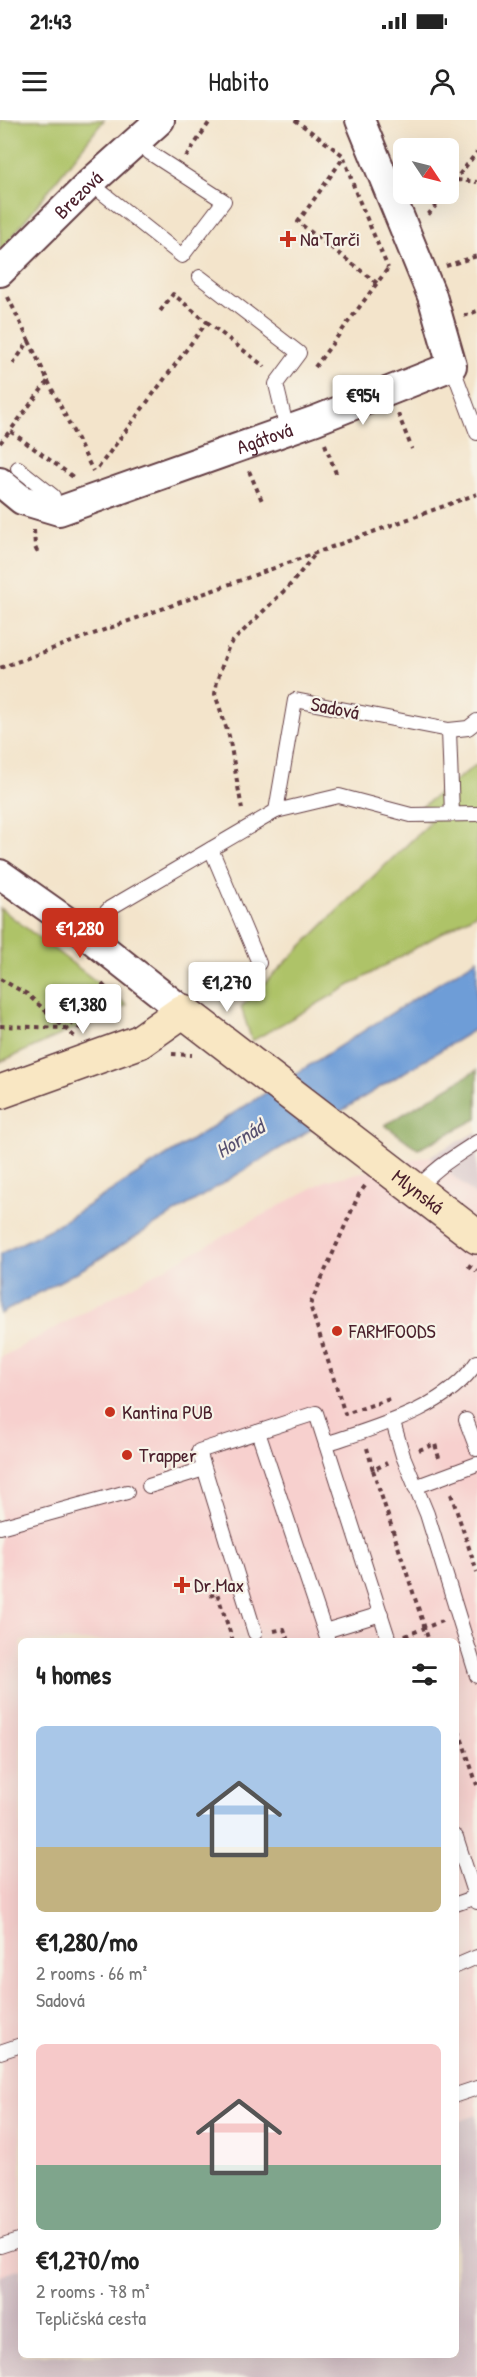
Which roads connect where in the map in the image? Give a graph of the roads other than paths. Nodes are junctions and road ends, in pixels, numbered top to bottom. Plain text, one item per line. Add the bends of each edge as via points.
1 (160, 120) edge
2 (360, 120) edge
3 (137, 139) junction
4 (90, 183) junction
5 (200, 277) dead end
6 (3, 283) edge
7 (452, 366) junction
8 (287, 430) junction
9 (477, 433) edge
10 (9, 475) edge
11 (477, 720) edge
12 (449, 730) junction
13 (276, 811) junction
14 (477, 813) edge
15 (452, 814) junction
16 (211, 849) junction
17 (0, 874) edge
18 (85, 934) junction
19 (259, 963) dead end
20 (183, 1011) junction
21 (0, 1092) edge
22 (477, 1142) edge
23 (416, 1191) junction
24 (477, 1237) edge
25 (477, 1362) edge
26 (465, 1420) dead end
27 (393, 1422) junction
28 (258, 1432) junction
29 (326, 1444) junction
30 (477, 1449) edge
31 (477, 1464) edge
32 (204, 1469) junction
33 (149, 1486) dead end
34 (415, 1486) junction
35 (127, 1492) dead end
36 (0, 1527) edge
37 (381, 1614) junction
38 (255, 1633) dead end
39 (326, 1636) edge
40 (388, 1638) edge
41 (477, 1676) edge
42 (459, 1846) edge
43 (476, 1900) edge
44 (459, 1903) edge
45 (477, 1957) edge
46 (459, 1965) edge
47 (18, 2046) edge
48 (0, 2052) edge
49 (477, 2088) edge
50 (459, 2094) edge
51 (18, 2240) edge
52 (0, 2246) edge

1 - 3 street, Brezová
2 - 7 street via 432,296
3 - 4 street, Brezová
3 - 4 lane via 150,153 224,201 182,256
4 - 6 street, Brezová
5 - 8 lane via 299,353 276,384
7 - 8 street, Agátová
7 - 9 lane
8 - 10 street, Agátová via 59,511 22,500
11 - 12 lane, Sadová via 468,728
12 - 13 lane, Sadová via 295,700
12 - 15 lane
13 - 15 lane via 339,795 411,814
13 - 16 lane
14 - 15 lane
16 - 18 lane via 110,908
16 - 19 lane
17 - 18 street
18 - 20 street
20 - 21 street via 139,1042
20 - 23 street, Mlynská
22 - 23 lane via 441,1164
23 - 24 street, Mlynská
25 - 27 lane via 455,1386
26 - 30 lane
27 - 29 lane
27 - 34 lane
28 - 29 lane via 316,1413
28 - 32 lane via 199,1452
28 - 39 lane
29 - 37 lane
31 - 34 lane
32 - 33 lane
32 - 38 lane
34 - 41 lane
35 - 36 lane
37 - 39 lane
37 - 40 lane
42 - 43 lane
43 - 44 lane
45 - 46 lane
47 - 48 lane
49 - 50 lane
51 - 52 lane

